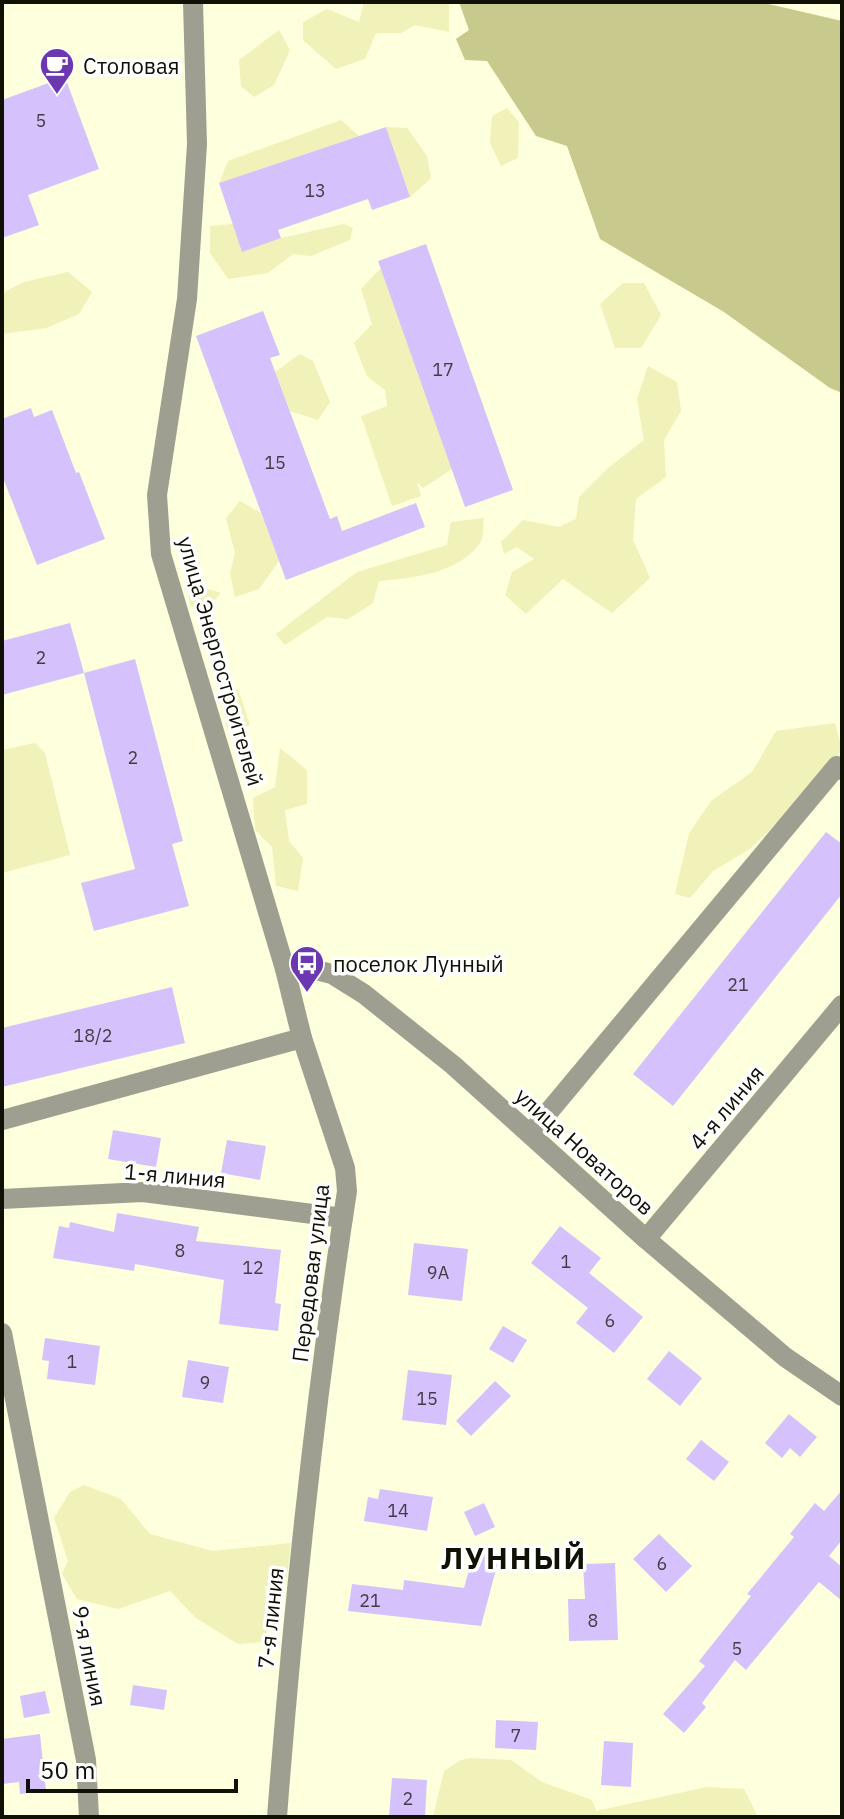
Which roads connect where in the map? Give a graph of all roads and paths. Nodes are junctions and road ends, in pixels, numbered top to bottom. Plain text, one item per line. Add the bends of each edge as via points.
1 (193, 2) edge
2 (840, 768) edge
3 (285, 969) junction
4 (842, 1005) edge
5 (302, 1038) junction
6 (2, 1120) edge
7 (531, 1133) junction
8 (2, 1199) edge
9 (343, 1218) junction
10 (646, 1239) junction
11 (2, 1333) edge
12 (842, 1396) edge
13 (316, 1424) joint
14 (89, 1817) edge
15 (277, 1817) edge

1 - 3 street, улица Энергостроителей via 197,144 187,299 157,495 161,554
2 - 7 street
3 - 5 street, улица Энергостроителей
3 - 7 street, улица Новаторов via 332,974 364,994
4 - 10 street, 4-я линия
5 - 6 street
5 - 9 street, Передовая улица via 345,1168
7 - 10 street, улица Новаторов
8 - 9 street, 1-я линия via 143,1192
9 - 13 street, Передовая улица
10 - 12 street, улица Новаторов via 785,1357
11 - 14 street, 9-я линия via 86,1760
13 - 15 street, 7-я линия

